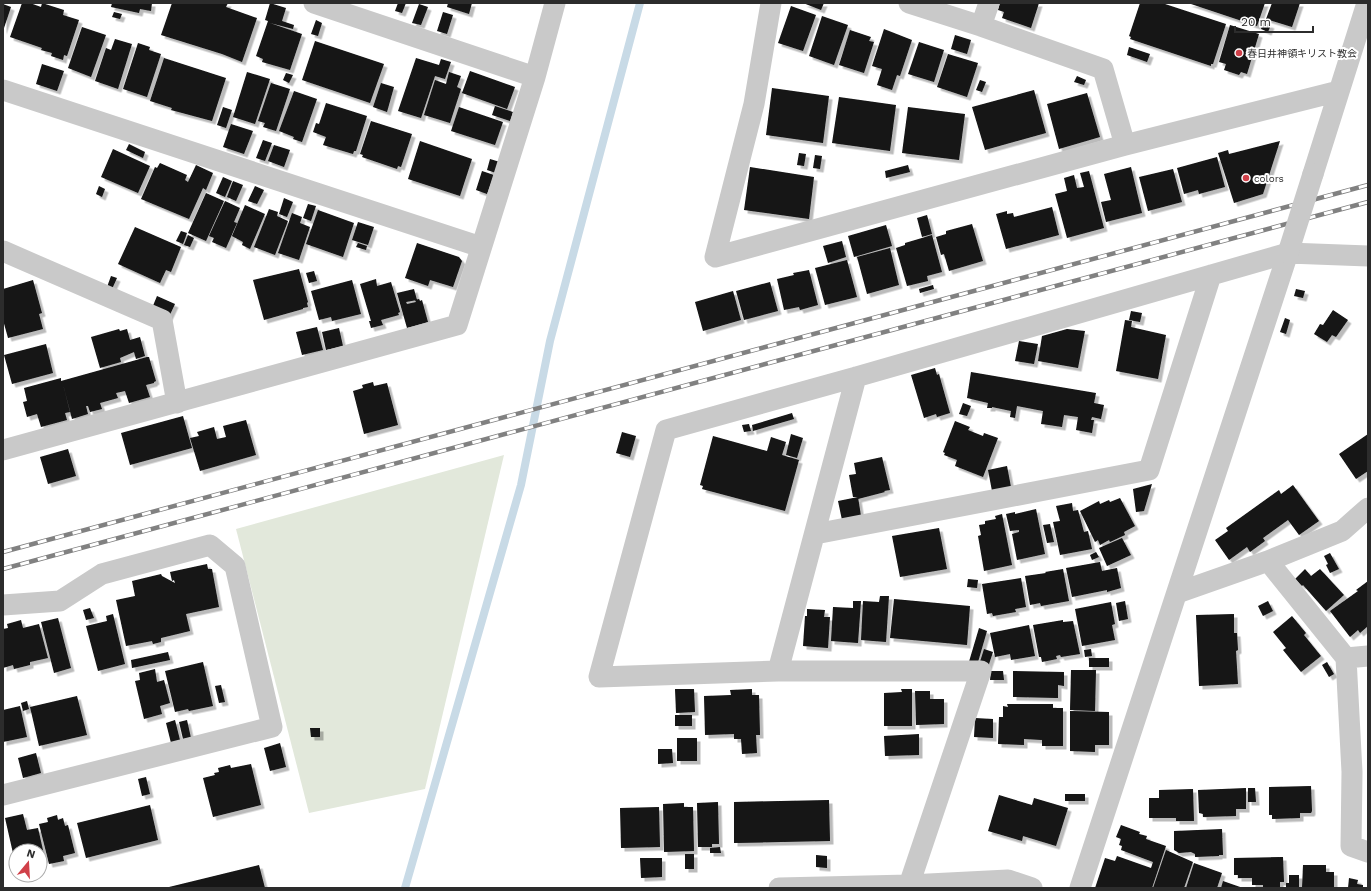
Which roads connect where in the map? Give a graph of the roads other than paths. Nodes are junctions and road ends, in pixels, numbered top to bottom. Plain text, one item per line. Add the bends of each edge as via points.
1 (314, 3) edge
2 (555, 3) edge
3 (771, 3) edge
4 (909, 3) edge
5 (989, 3) edge
6 (1367, 3) edge
7 (981, 26) junction
8 (535, 77) junction
9 (3, 90) edge
10 (1339, 91) junction
11 (1125, 145) junction
12 (481, 248) junction
13 (3, 251) edge
14 (1288, 253) junction
15 (1368, 256) edge
16 (1212, 275) junction
17 (856, 377) junction
18 (177, 403) junction
19 (3, 450) edge
20 (1368, 508) edge
21 (814, 534) junction
22 (1268, 561) junction
23 (1177, 594) junction
24 (3, 605) edge
25 (1368, 656) edge
26 (1346, 658) junction
27 (778, 671) junction
28 (3, 795) edge
29 (1368, 852) edge
30 (908, 887) edge
31 (779, 888) edge
32 (1032, 888) edge
33 (1080, 888) edge

1 - 8 street
2 - 8 street
3 - 11 street via 754,104 715,258
4 - 7 street
5 - 7 street
6 - 10 street
7 - 11 street via 1103,69
8 - 12 street
9 - 12 street
10 - 11 street
10 - 14 street, bridge
12 - 18 street via 457,326
13 - 18 street via 162,320
14 - 15 street
14 - 16 street
14 - 23 street
16 - 17 street
16 - 21 street via 1149,470
17 - 21 street
17 - 27 street via 666,430 600,676
18 - 19 street
20 - 22 street via 1342,531
21 - 27 street
22 - 23 street
22 - 26 street
23 - 33 street
24 - 28 street via 60,601 102,574 210,545 235,566 272,727
25 - 26 street
26 - 29 street via 1352,772 1351,846
27 - 30 street via 981,671
30 - 31 street
30 - 32 street via 1008,880

